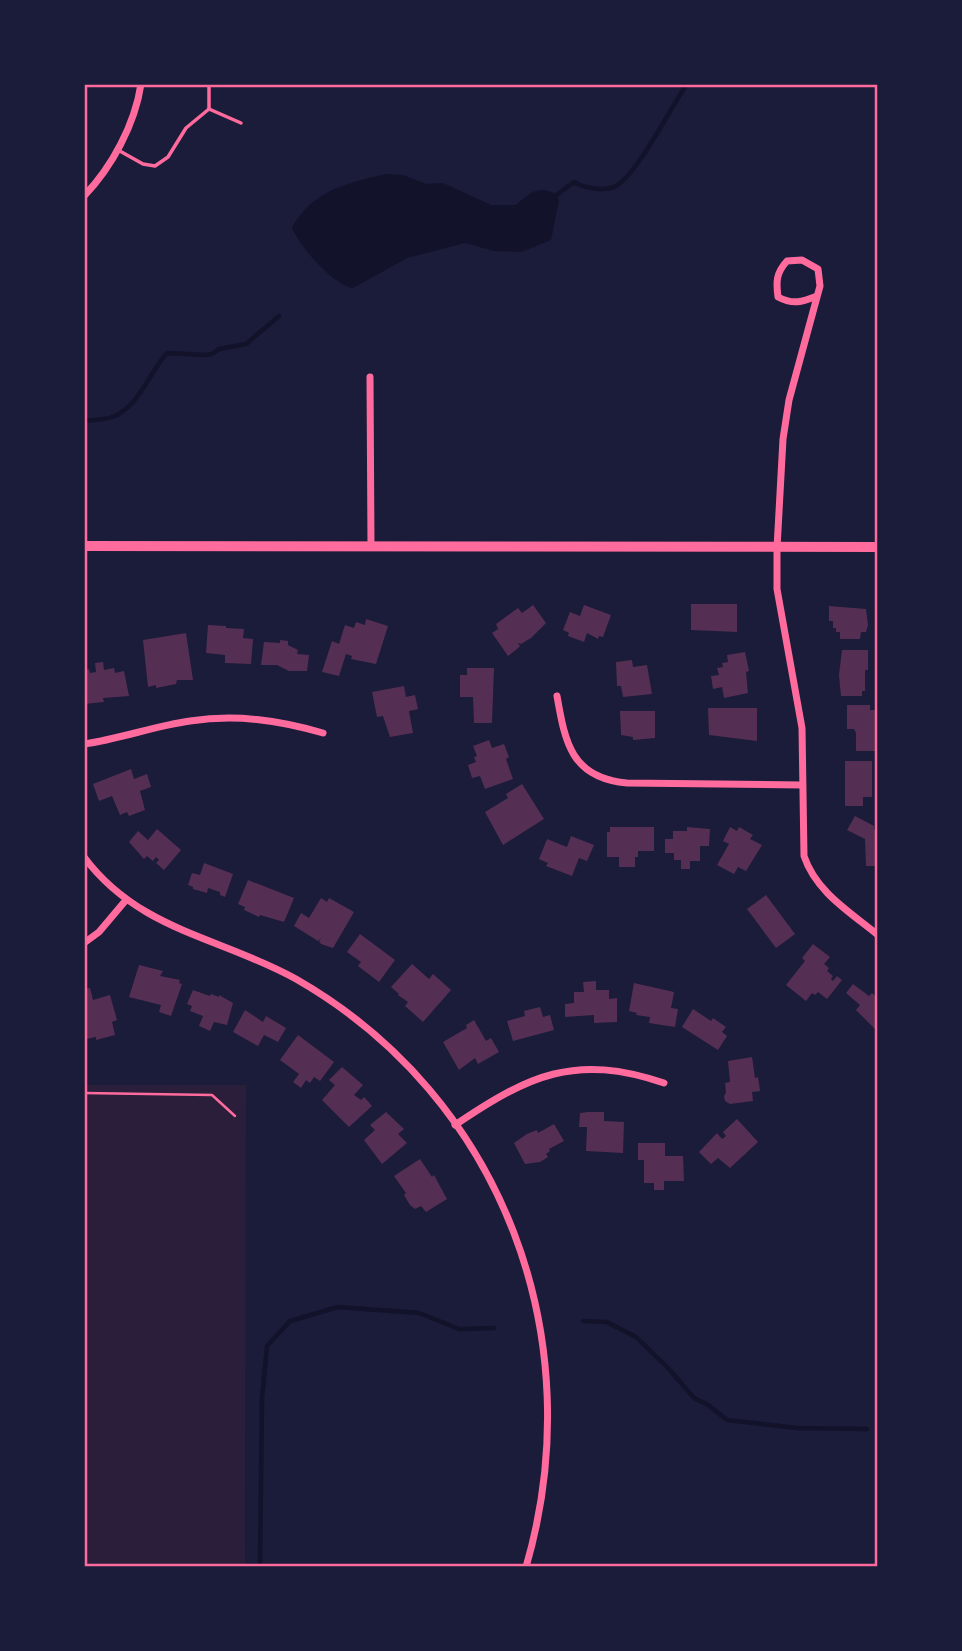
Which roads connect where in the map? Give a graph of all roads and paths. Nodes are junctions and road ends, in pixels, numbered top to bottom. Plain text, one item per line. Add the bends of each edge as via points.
1 (141, 84) edge
2 (209, 84) edge
3 (209, 109) junction
4 (241, 123) dead end
5 (117, 150) junction
6 (84, 196) edge
7 (817, 296) junction
8 (370, 377) dead end
9 (84, 546) edge
10 (371, 547) junction
11 (777, 548) junction
12 (878, 548) edge
13 (557, 696) dead end
14 (323, 733) dead end
15 (84, 744) edge
16 (802, 785) junction
17 (84, 857) edge
18 (126, 900) junction
19 (878, 935) edge
20 (84, 943) edge
21 (664, 1083) dead end
22 (84, 1093) edge
23 (234, 1116) dead end
24 (455, 1125) junction
25 (526, 1567) edge

1 - 5 street
2 - 3 lane
3 - 4 lane
3 - 5 lane via 186,128 168,157 155,166
5 - 6 street
7 - 7 street via 798,303 778,297 778,270 787,261 802,260 818,269
7 - 11 street via 789,400
8 - 10 street
9 - 10 street
10 - 11 street
11 - 12 street
11 - 16 street via 777,589 801,716
13 - 16 street via 568,746 577,760 603,778 627,783
14 - 15 street via 283,722 220,718
16 - 19 street via 802,841 809,870 827,893
17 - 18 street
18 - 20 street
18 - 24 street via 170,926 258,959 331,1001 397,1055
21 - 24 street via 614,1070 562,1072 514,1087
22 - 23 path via 212,1095
24 - 25 street via 509,1218 536,1301 544,1345 549,1438 543,1496

